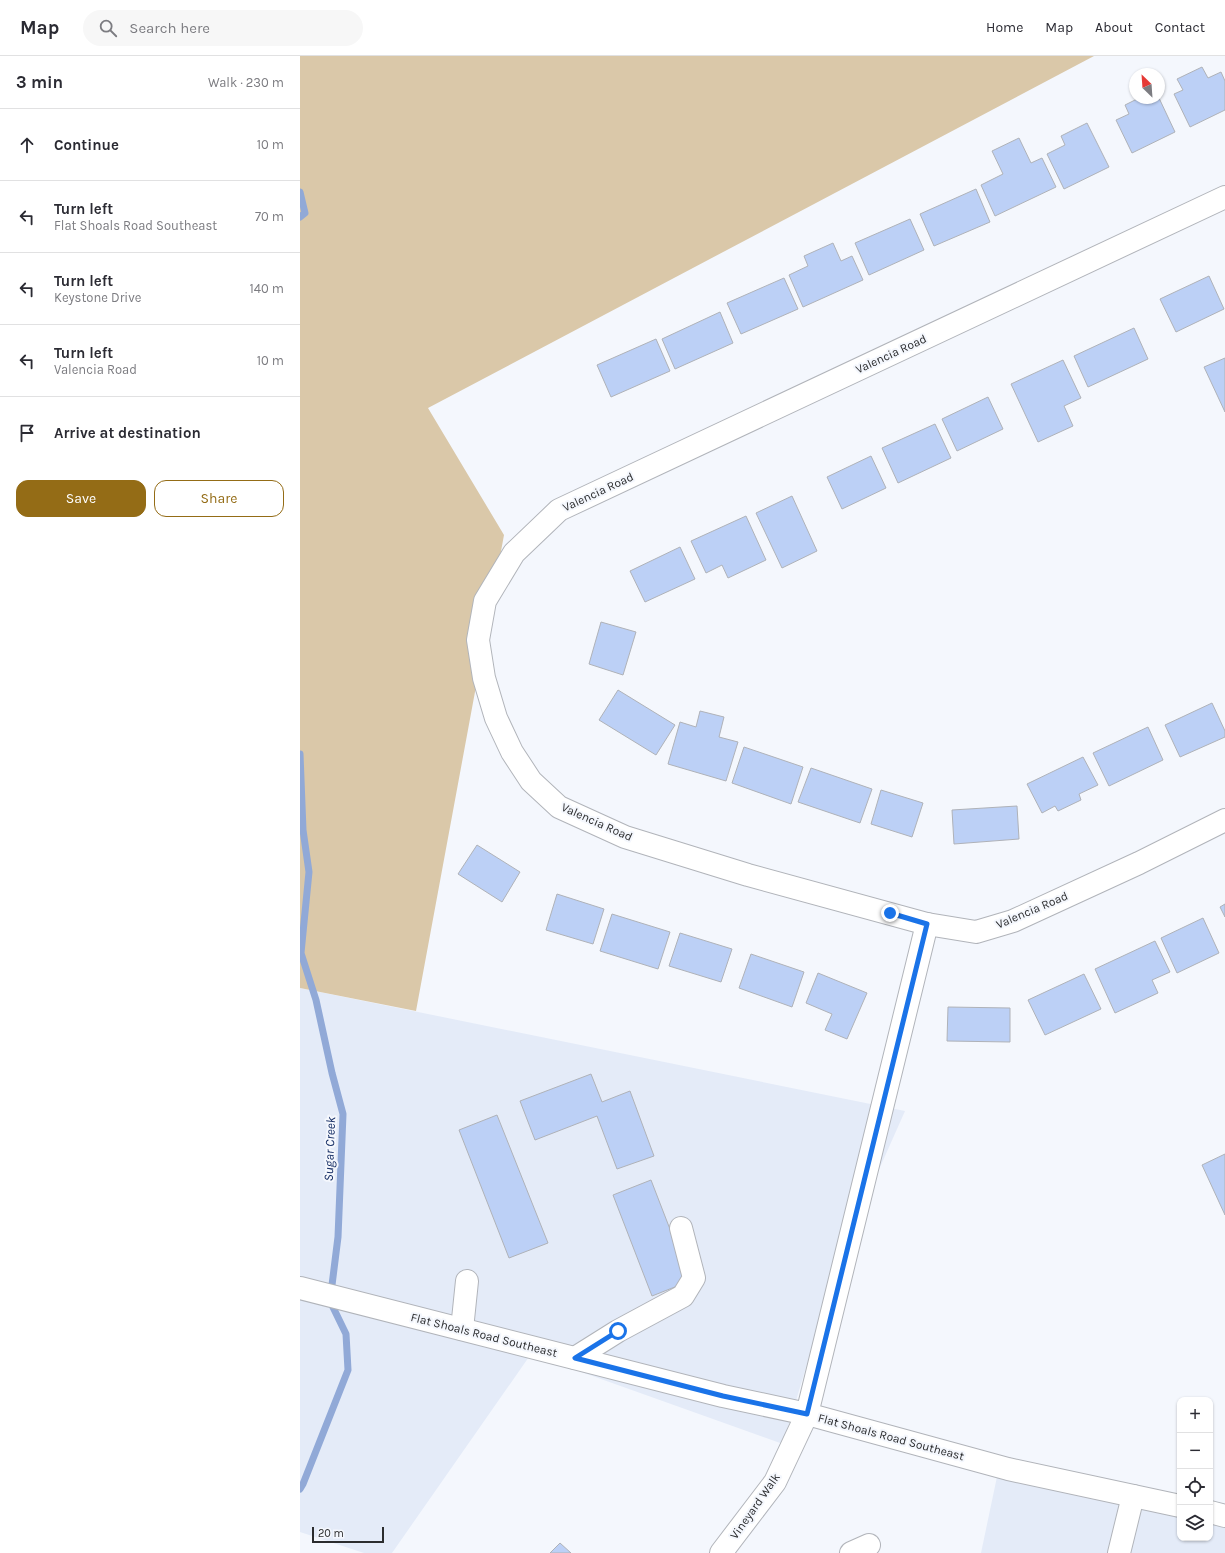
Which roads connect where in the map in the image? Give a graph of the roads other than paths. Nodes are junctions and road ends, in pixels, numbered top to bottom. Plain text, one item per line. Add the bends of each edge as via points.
1 (1225, 197) edge
2 (1225, 820) edge
3 (927, 924) junction
4 (681, 1228) dead end
5 (467, 1281) dead end
6 (300, 1288) edge
7 (462, 1329) junction
8 (575, 1358) junction
9 (807, 1414) junction
10 (1133, 1496) junction
11 (1177, 1505) edge
12 (1213, 1513) edge
13 (1225, 1516) edge
14 (721, 1553) edge
15 (1119, 1553) edge

1 - 3 street, Valencia Road via 559,510 514,553 485,601 478,640 484,678 496,718 512,752 531,781 559,807 625,836 748,874
2 - 3 street, Valencia Road via 1139,863 1013,920 976,932
3 - 9 street, Vineyard Walk
4 - 8 street via 694,1278 683,1296 618,1331
5 - 7 street
6 - 7 street, Flat Shoals Road Southeast
7 - 8 street, Flat Shoals Road Southeast
8 - 9 street, Flat Shoals Road Southeast via 723,1396
9 - 10 street, Flat Shoals Road Southeast via 1008,1469
9 - 14 street, Vineyard Walk via 775,1482
10 - 11 street, Flat Shoals Road Southeast
10 - 15 street
12 - 13 street

